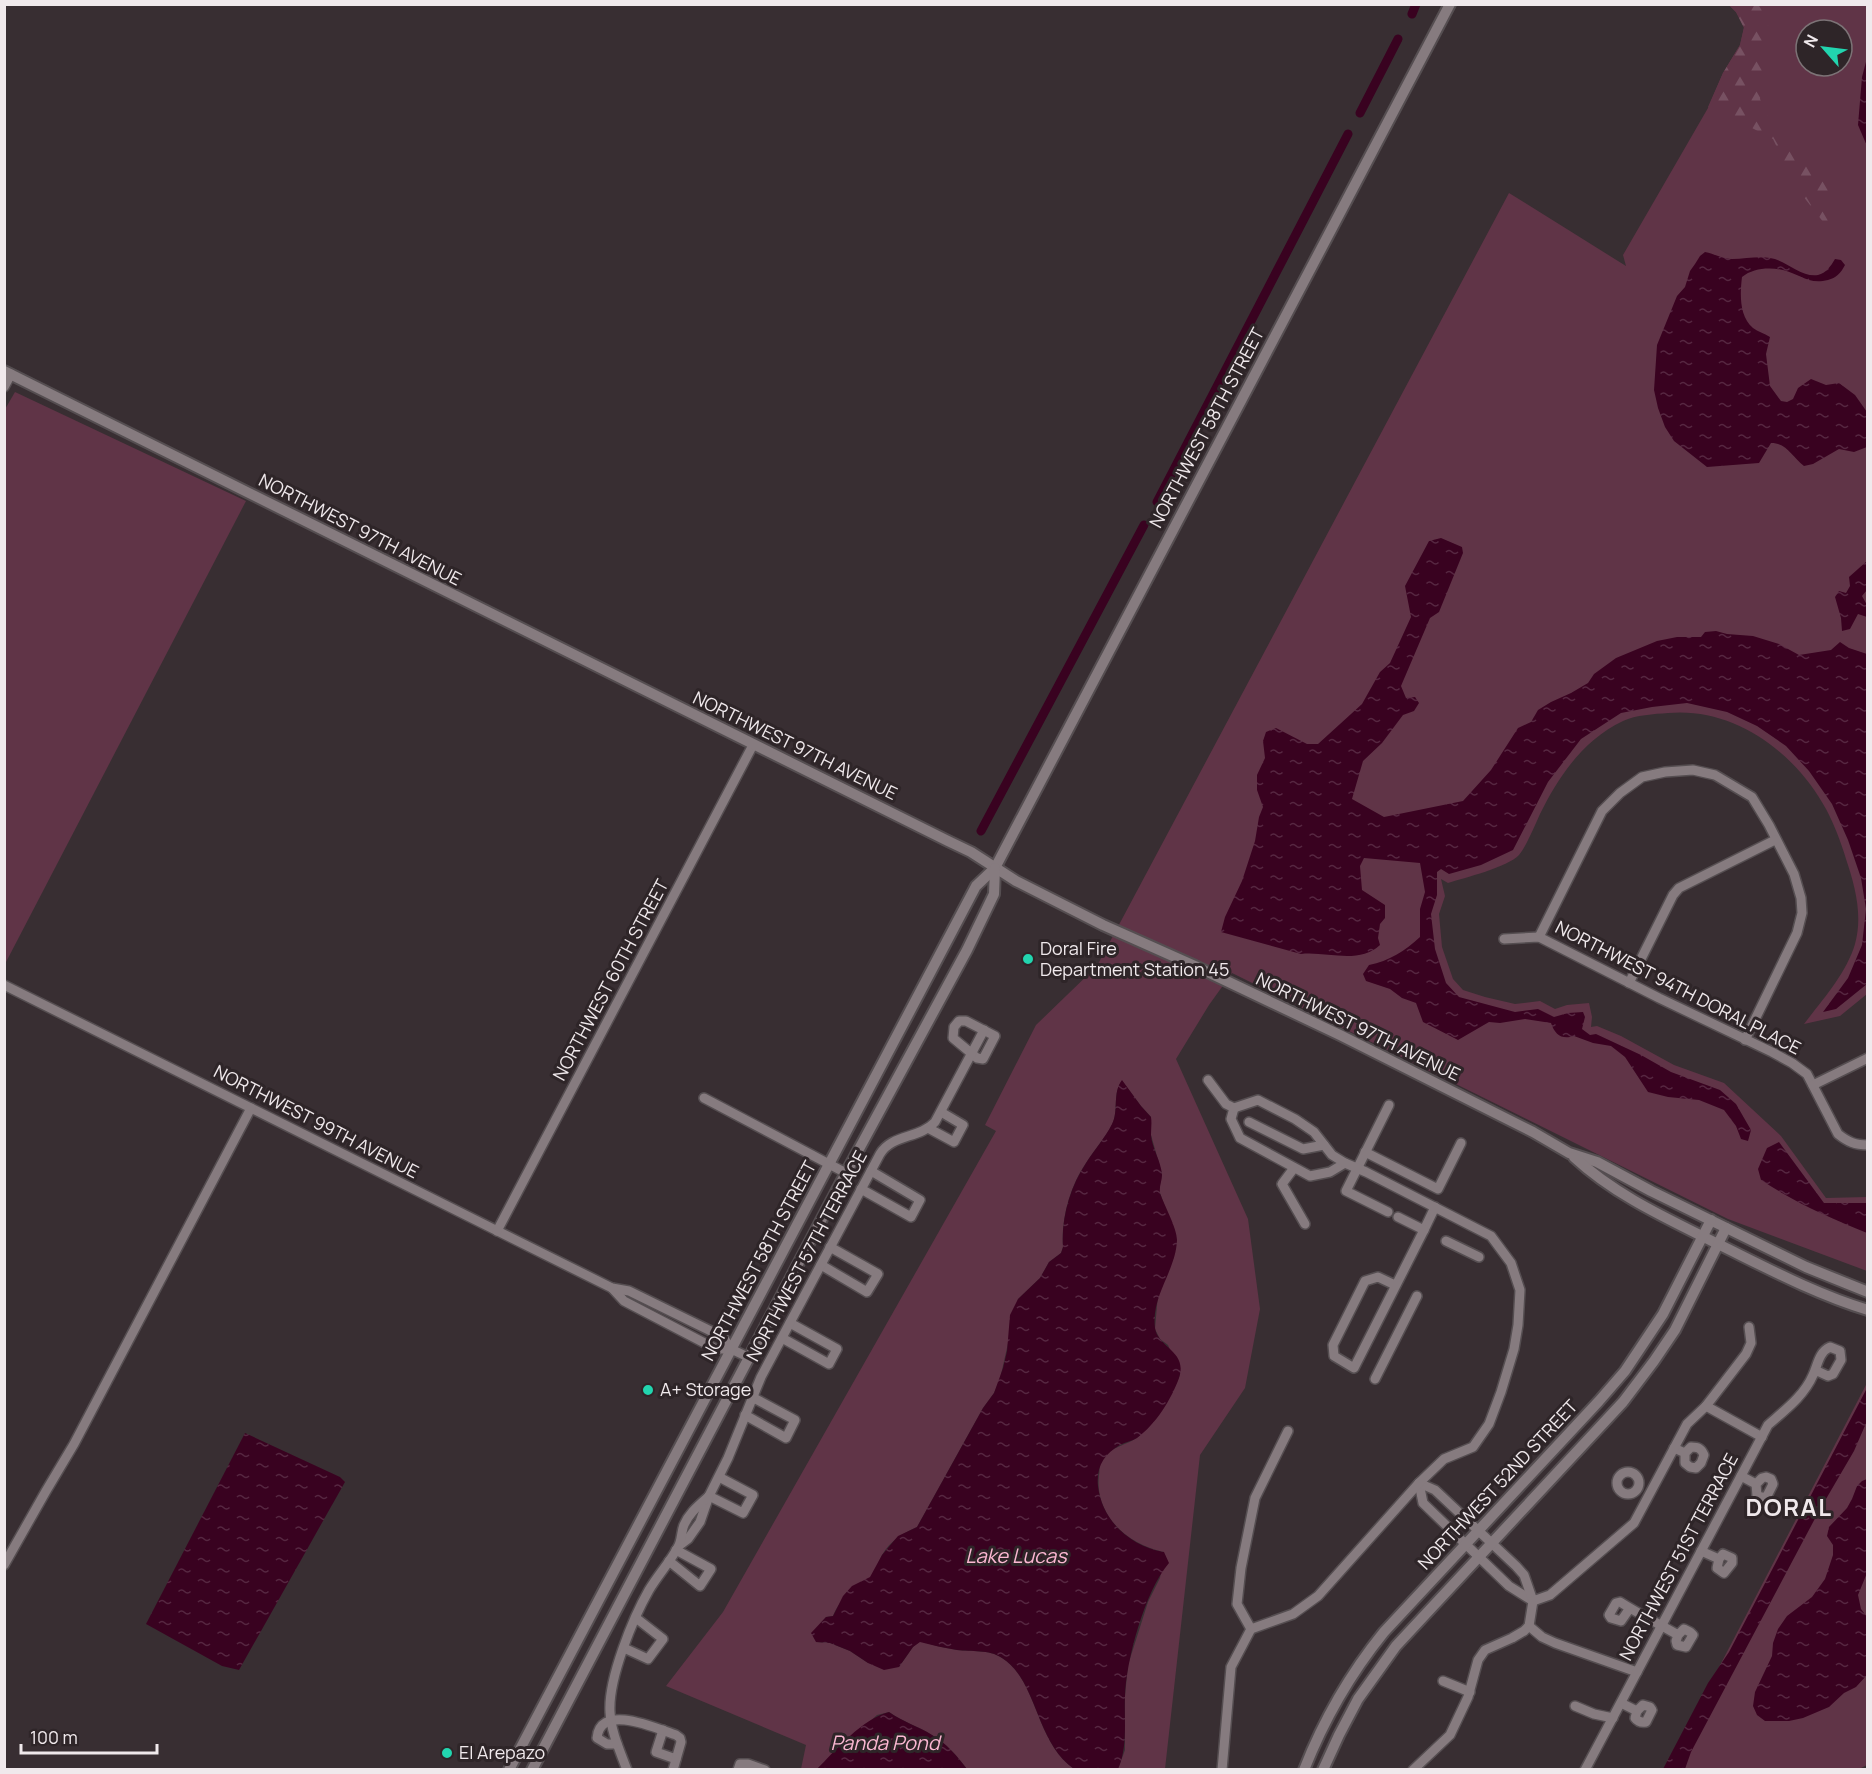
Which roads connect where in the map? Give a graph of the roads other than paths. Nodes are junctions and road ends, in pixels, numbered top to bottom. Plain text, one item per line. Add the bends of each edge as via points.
1 (1450, 4) edge
2 (8, 373) edge
3 (4, 387) edge
4 (753, 745) junction
5 (1775, 840) junction
6 (995, 868) junction
7 (1539, 936) junction
8 (1504, 939) dead end
9 (1629, 983) junction
10 (4, 985) edge
11 (1745, 1040) junction
12 (972, 1053) junction
13 (1868, 1058) edge
14 (1208, 1080) dead end
15 (1813, 1085) junction
16 (704, 1098) dead end
17 (1389, 1105) dead end
18 (251, 1108) junction
19 (1234, 1108) junction
20 (940, 1112) junction
21 (1249, 1122) dead end
22 (928, 1128) junction
23 (1461, 1143) dead end
24 (1324, 1145) junction
25 (1868, 1145) edge
26 (1365, 1152) junction
27 (1569, 1153) junction
28 (1345, 1163) junction
29 (829, 1164) junction
30 (1294, 1168) junction
31 (1357, 1168) junction
32 (871, 1171) junction
33 (846, 1173) junction
34 (861, 1189) junction
35 (1435, 1207) junction
36 (1711, 1220) junction
37 (1305, 1224) dead end
38 (1726, 1228) junction
39 (1424, 1230) junction
40 (497, 1231) junction
41 (1702, 1236) junction
42 (1446, 1241) dead end
43 (1718, 1244) junction
44 (830, 1247) junction
45 (1479, 1257) dead end
46 (821, 1265) junction
47 (1395, 1286) junction
48 (1868, 1292) edge
49 (1417, 1296) dead end
50 (1868, 1310) edge
51 (790, 1323) junction
52 (1749, 1327) dead end
53 (782, 1338) junction
54 (1647, 1339) junction
55 (731, 1349) junction
56 (1662, 1349) junction
57 (750, 1358) junction
58 (1815, 1370) dead end
59 (1375, 1379) dead end
60 (752, 1397) junction
61 (1706, 1406) junction
62 (745, 1415) junction
63 (1288, 1431) dead end
64 (1762, 1437) junction
65 (1674, 1448) junction
66 (1685, 1453) dead end
67 (1741, 1476) junction
68 (720, 1477) junction
69 (1419, 1483) junction
70 (1756, 1484) dead end
71 (1639, 1486) dead end
72 (1651, 1492) junction
73 (709, 1496) junction
74 (1478, 1530) junction
75 (1491, 1543) junction
76 (1465, 1544) junction
77 (678, 1547) junction
78 (1701, 1551) junction
79 (1479, 1556) junction
80 (1719, 1560) dead end
81 (669, 1561) junction
82 (4, 1565) edge
83 (1533, 1601) junction
84 (1630, 1608) dead end
85 (636, 1618) junction
86 (1529, 1626) junction
87 (1661, 1627) junction
88 (1251, 1629) junction
89 (1678, 1635) dead end
90 (624, 1648) junction
91 (1637, 1672) junction
92 (1443, 1681) dead end
93 (1343, 1690) junction
94 (1470, 1692) junction
95 (1358, 1699) junction
96 (1621, 1703) junction
97 (1575, 1706) dead end
98 (1637, 1711) dead end
99 (1613, 1718) junction
100 (611, 1722) junction
101 (663, 1730) junction
102 (617, 1744) junction
103 (676, 1759) junction
104 (508, 1770) edge
105 (532, 1770) edge
106 (627, 1770) edge
107 (673, 1770) edge
108 (738, 1770) edge
109 (765, 1770) edge
110 (1222, 1770) edge
111 (1304, 1770) edge
112 (1323, 1770) edge
113 (1413, 1770) edge
114 (1585, 1770) edge

1 - 6 street, NORTHWEST 58TH STREET
2 - 3 street
2 - 4 street, NORTHWEST 97TH AVENUE
4 - 6 street, NORTHWEST 97TH AVENUE
4 - 40 street, NORTHWEST 60TH STREET
5 - 7 street via 1752,797 1715,775 1693,770 1642,777 1602,811
5 - 9 street via 1679,888
5 - 11 street via 1794,874 1802,913 1797,933
6 - 27 street, NORTHWEST 97TH AVENUE via 1103,924 1360,1045
6 - 29 street, NORTHWEST 58TH STREET via 976,886
6 - 33 street, NORTHWEST 58TH STREET via 994,894 974,935
7 - 8 street, NORTHWEST 94TH DORAL PLACE
7 - 9 street, NORTHWEST 94TH DORAL PLACE
9 - 11 street, NORTHWEST 94TH DORAL PLACE
10 - 18 street, NORTHWEST 99TH AVENUE
11 - 15 street, NORTHWEST 94TH DORAL PLACE via 1792,1063 1807,1074
12 - 12 street via 980,1059 986,1056 995,1035 959,1021 953,1038
12 - 20 street
13 - 15 street
14 - 19 street via 1226,1104
15 - 25 street, NORTHWEST 94TH DORAL PLACE via 1838,1134 1847,1141
16 - 29 street
17 - 26 street
18 - 40 street, NORTHWEST 99TH AVENUE
18 - 82 street via 74,1444
19 - 24 street via 1258,1100 1295,1119 1314,1132
19 - 30 street via 1231,1119 1240,1138
20 - 22 street
20 - 22 street via 963,1125 954,1142
21 - 24 street via 1303,1149
22 - 32 street, NORTHWEST 57TH TERRACE via 889,1143
23 - 26 street via 1438,1190
24 - 28 street
26 - 31 street
27 - 36 street, NORTHWEST 97TH AVENUE via 1597,1162
27 - 41 street, NORTHWEST 97TH AVENUE via 1591,1173 1641,1205
28 - 30 street via 1330,1172 1310,1176
28 - 31 street
29 - 33 street
29 - 55 street, NORTHWEST 58TH STREET
30 - 37 street via 1282,1184
31 - 35 street
31 - 39 street via 1346,1191
32 - 34 street, NORTHWEST 57TH TERRACE
32 - 34 street via 920,1200 911,1216
33 - 57 street, NORTHWEST 58TH STREET
34 - 44 street, NORTHWEST 57TH TERRACE
35 - 39 street
35 - 69 street via 1491,1236 1511,1263 1520,1290 1518,1325 1490,1424 1473,1447 1444,1460
36 - 38 street, NORTHWEST 97TH AVENUE
36 - 41 street, NORTHWEST 52ND STREET
38 - 43 street, NORTHWEST 52ND STREET
38 - 48 street, NORTHWEST 97TH AVENUE
39 - 47 street
40 - 55 street, NORTHWEST 99TH AVENUE via 612,1288 624,1301 706,1343
41 - 43 street, NORTHWEST 97TH AVENUE
41 - 54 street, NORTHWEST 52ND STREET
42 - 45 street
43 - 50 street, NORTHWEST 97TH AVENUE via 1799,1283
43 - 56 street, NORTHWEST 52ND STREET
44 - 46 street, NORTHWEST 57TH TERRACE
44 - 46 street via 878,1274 867,1292
46 - 51 street, NORTHWEST 57TH TERRACE
47 - 47 street via 1354,1368 1334,1356 1333,1345 1365,1281 1378,1277
49 - 59 street
51 - 53 street, NORTHWEST 57TH TERRACE
51 - 53 street via 837,1349 829,1364
52 - 61 street via 1751,1343 1746,1354
53 - 60 street, NORTHWEST 57TH TERRACE
54 - 56 street
54 - 74 street, NORTHWEST 52ND STREET via 1599,1401
55 - 57 street, NORTHWEST 99TH AVENUE
55 - 104 street, NORTHWEST 58TH STREET
56 - 75 street, NORTHWEST 52ND STREET via 1623,1402
57 - 105 street, NORTHWEST 58TH STREET
58 - 64 street, NORTHWEST 51ST TERRACE via 1797,1400 1768,1425
60 - 62 street, NORTHWEST 57TH TERRACE
60 - 62 street via 795,1420 786,1438
61 - 64 street
61 - 65 street via 1687,1424
62 - 68 street, NORTHWEST 57TH TERRACE
63 - 88 street via 1256,1498 1241,1568 1237,1604
64 - 67 street, NORTHWEST 51ST TERRACE
65 - 66 street
65 - 72 street
67 - 70 street
67 - 78 street, NORTHWEST 51ST TERRACE
68 - 73 street, NORTHWEST 57TH TERRACE
68 - 73 street via 753,1495 743,1513
69 - 74 street via 1434,1490
69 - 76 street via 1423,1503
69 - 88 street via 1318,1596 1293,1614
71 - 72 street
72 - 83 street via 1634,1523 1550,1595
73 - 77 street, NORTHWEST 57TH TERRACE via 690,1514
74 - 75 street
74 - 76 street, NORTHWEST 52ND STREET
75 - 79 street, NORTHWEST 52ND STREET
75 - 83 street via 1524,1575
76 - 79 street
76 - 93 street, NORTHWEST 52ND STREET via 1384,1632
77 - 81 street, NORTHWEST 57TH TERRACE
77 - 81 street via 711,1569 704,1581 700,1586
78 - 80 street
78 - 87 street, NORTHWEST 51ST TERRACE
79 - 83 street via 1509,1586
79 - 95 street, NORTHWEST 52ND STREET via 1407,1633
81 - 85 street, NORTHWEST 57TH TERRACE
83 - 86 street
84 - 87 street
85 - 90 street, NORTHWEST 57TH TERRACE
85 - 90 street via 663,1639 648,1659
86 - 91 street via 1555,1643
86 - 94 street via 1485,1650 1478,1660
87 - 89 street
87 - 91 street, NORTHWEST 51ST TERRACE
88 - 110 street via 1231,1667
90 - 100 street, NORTHWEST 57TH TERRACE via 611,1692
91 - 96 street, NORTHWEST 51ST TERRACE
92 - 94 street
93 - 95 street
93 - 111 street, NORTHWEST 52ND STREET
94 - 113 street via 1450,1735
95 - 112 street, NORTHWEST 52ND STREET
96 - 98 street
96 - 99 street, NORTHWEST 51ST TERRACE
97 - 99 street
99 - 114 street, NORTHWEST 51ST TERRACE
100 - 101 street via 627,1719
100 - 102 street, NORTHWEST 57TH TERRACE
100 - 102 street via 602,1726 597,1738
101 - 103 street via 680,1738
101 - 103 street via 656,1752
102 - 106 street, NORTHWEST 57TH TERRACE
103 - 107 street
108 - 109 street via 740,1764 748,1764

